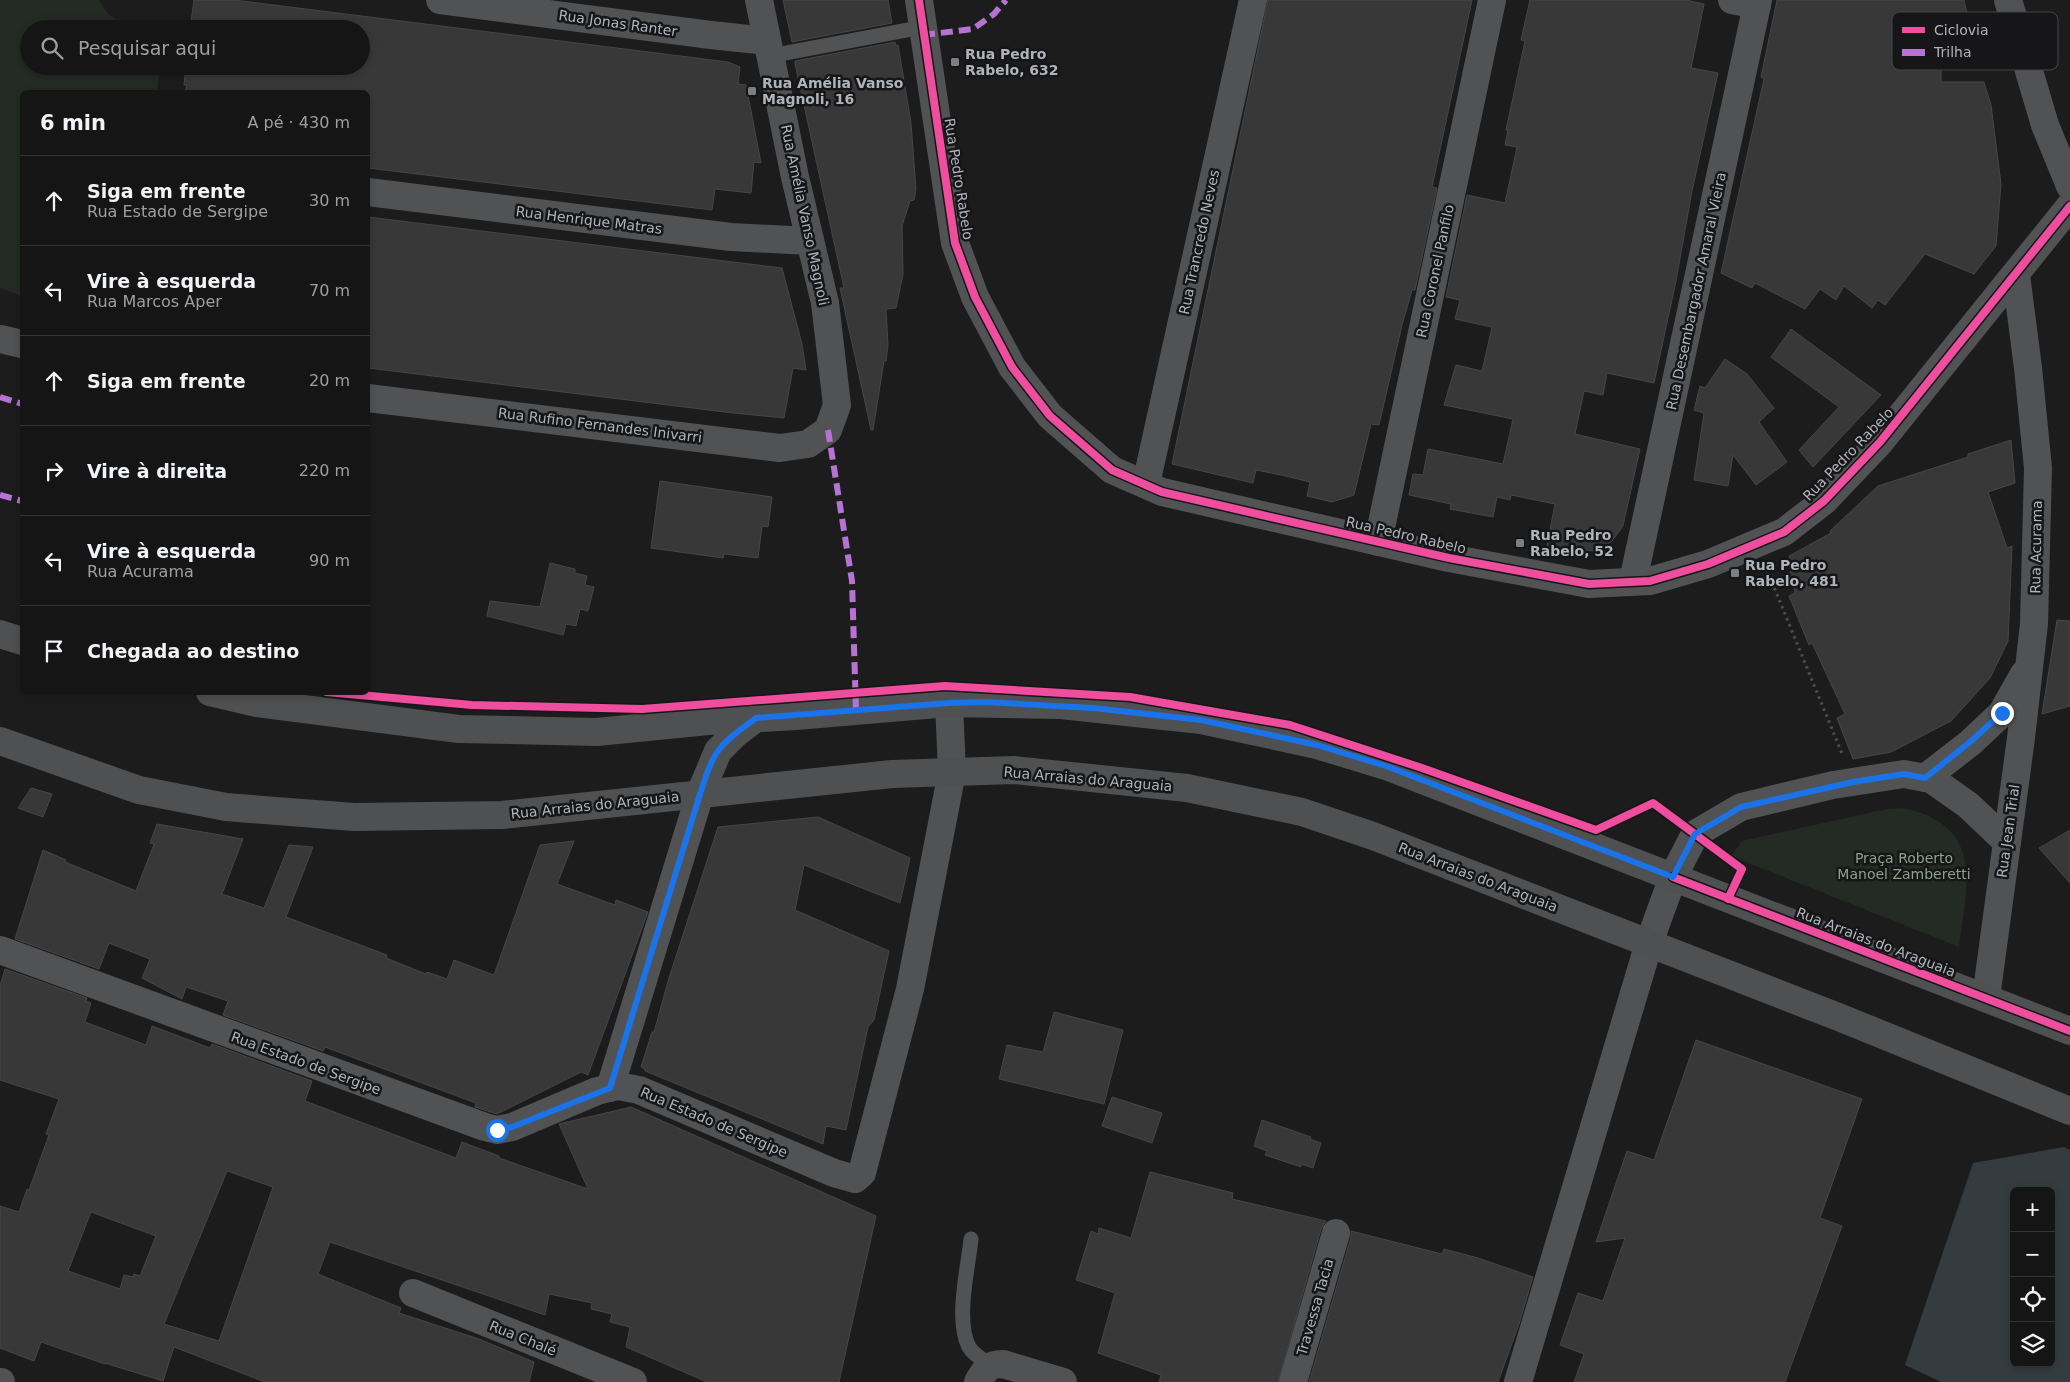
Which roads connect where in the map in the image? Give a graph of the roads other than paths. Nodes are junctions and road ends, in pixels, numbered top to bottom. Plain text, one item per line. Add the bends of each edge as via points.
1 (440, 0) edge
2 (759, 0) edge
3 (918, 0) edge
4 (1253, 0) edge
5 (1492, 0) edge
6 (2008, 0) edge
7 (1749, 2) edge
8 (2012, 12) edge
9 (923, 27) junction
10 (769, 48) junction
11 (2029, 70) edge
12 (2070, 186) edge
13 (370, 192) edge
14 (2070, 206) edge
15 (810, 241) junction
16 (2016, 275) junction
17 (0, 339) edge
18 (20, 344) edge
19 (370, 398) edge
20 (828, 430) joint
21 (1146, 484) junction
22 (1378, 542) junction
23 (1633, 581) junction
24 (0, 634) edge
25 (20, 640) edge
26 (2029, 664) junction
27 (223, 695) edge
28 (949, 703) junction
29 (756, 718) junction
30 (0, 741) edge
31 (952, 772) junction
32 (1925, 778) junction
33 (700, 794) junction
34 (2007, 842) junction
35 (1673, 877) junction
36 (1649, 943) junction
37 (0, 950) edge
38 (1986, 998) junction
39 (2070, 1031) edge
40 (610, 1088) junction
41 (2070, 1111) edge
42 (1336, 1233) dead end
43 (971, 1239) dead end
44 (413, 1294) dead end
45 (990, 1370) edge
46 (633, 1382) edge
47 (1063, 1382) edge
48 (1294, 1382) edge
49 (1518, 1382) edge

1 - 10 street, Rua Jonas Ranter via 711,35
2 - 10 street, Rua Amélia Vanso Magnoli
3 - 9 street, Rua Pedro Rabelo
4 - 21 street, Rua Trancredo Neves
5 - 22 street, Rua Coronel Panfilo
6 - 8 street
7 - 23 street, Rua Desembargador Amaral Vieira
9 - 10 lane
9 - 21 street, Rua Pedro Rabelo via 955,243 975,297 1012,367 1050,416 1112,470
10 - 15 street, Rua Amélia Vanso Magnoli
11 - 12 street via 2045,125
13 - 15 street, Rua Henrique Matras via 731,238
14 - 16 street, Rua Pedro Rabelo
15 - 20 street, Rua Amélia Vanso Magnoli via 825,303 837,405
16 - 23 street, Rua Pedro Rabelo via 1880,442 1824,501 1784,532 1756,544 1708,564 1650,580
16 - 26 street, Rua Acurama via 2038,468 2034,624
17 - 18 street
19 - 20 street, Rua Rufino Fernandes Inivarri via 780,448 808,444
21 - 22 street, Rua Pedro Rabelo via 1162,492
22 - 23 street, Rua Pedro Rabelo via 1589,584
24 - 25 main road
26 - 32 street, Rua Acurama via 2002,713
26 - 34 street, Rua Jean Trial
27 - 29 main road, Rua Arraias do Araguaia via 257,703 459,729 597,732
28 - 29 main road, Rua Arraias do Araguaia
28 - 31 street, Rua Estado de Sergipe
28 - 35 main road, Rua Arraias do Araguaia via 1061,705 1201,720 1317,745 1386,766
29 - 33 main road via 718,751
30 - 33 main road, Rua Arraias do Araguaia via 139,790 226,806 354,817 502,816
31 - 33 main road, Rua Arraias do Araguaia via 892,774
31 - 36 main road, Rua Arraias do Araguaia via 1014,770 1187,788 1302,812 1373,836
31 - 40 street, Rua Estado de Sergipe via 910,989 864,1165 858,1177 834,1173 639,1090 618,1086
32 - 34 street via 1968,805
32 - 35 street via 1904,774 1853,782 1741,807 1695,834
33 - 40 street
34 - 38 street, Rua Jean Trial
35 - 36 street
35 - 38 main road, Rua Arraias do Araguaia
36 - 41 main road, Rua Arraias do Araguaia
36 - 49 street
37 - 40 street, Rua Estado de Sergipe via 279,1054 497,1130
38 - 39 main road, Rua Arraias do Araguaia
42 - 48 street, Travessa Tacia
43 - 45 lane via 963,1312 964,1333 970,1349
44 - 46 street, Rua Chalé
45 - 47 street

